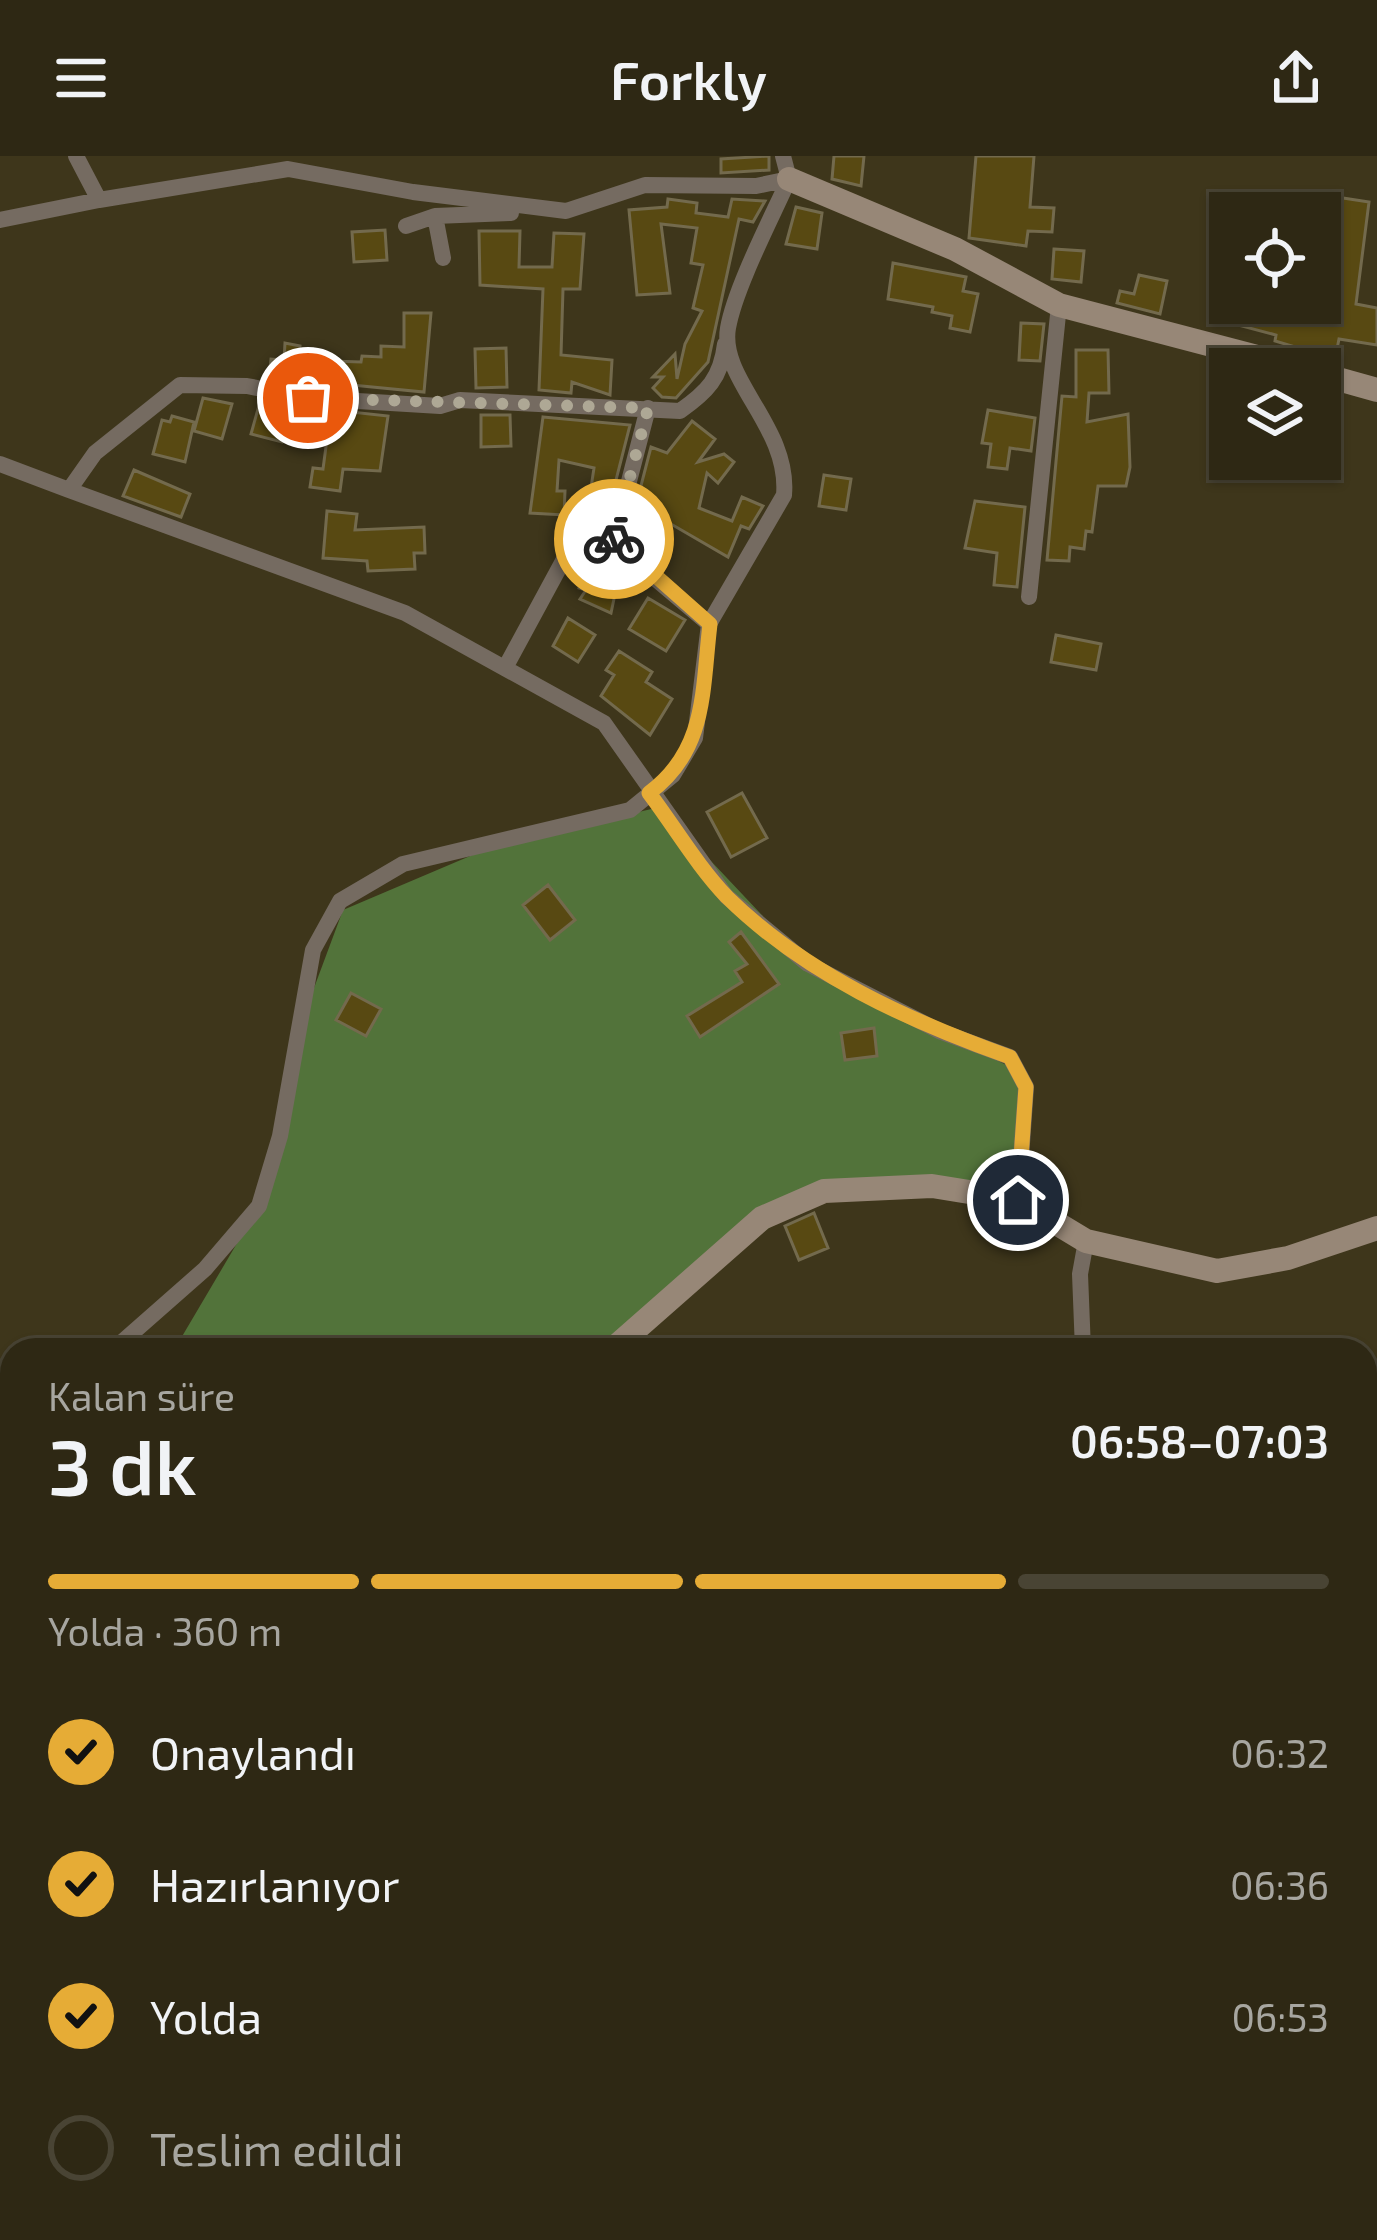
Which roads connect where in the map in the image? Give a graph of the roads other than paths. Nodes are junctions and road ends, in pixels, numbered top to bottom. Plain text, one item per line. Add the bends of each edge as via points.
1 (76, 156) edge
2 (786, 167) edge
3 (99, 200) junction
4 (566, 211) junction
5 (435, 216) junction
6 (0, 220) edge
7 (406, 226) dead end
8 (443, 258) dead end
9 (1059, 304) junction
10 (727, 331) junction
11 (1224, 348) edge
12 (1341, 380) edge
13 (1377, 390) edge
14 (648, 408) junction
15 (0, 464) edge
16 (69, 490) junction
17 (613, 543) junction
18 (1029, 597) dead end
19 (710, 624) junction
20 (506, 668) junction
21 (649, 793) junction
22 (1018, 1200) junction
23 (1377, 1228) edge
24 (1086, 1241) junction
25 (127, 1338) edge
26 (626, 1338) edge
27 (1083, 1338) edge

1 - 3 street
2 - 4 street via 756,186 645,185
2 - 9 street
2 - 10 street
3 - 4 street via 288,169
3 - 6 street
4 - 5 street
5 - 7 street
5 - 8 street
9 - 11 street
9 - 18 street
10 - 14 street via 723,368 707,392 680,411
10 - 19 street via 740,378 774,432 786,472 784,495
12 - 13 street
14 - 16 street via 460,400 440,406 180,386 94,453
14 - 17 street
15 - 16 street
16 - 20 street via 405,613
17 - 19 street
17 - 20 street via 570,548
19 - 21 street via 695,738 673,775
20 - 21 street via 604,723
21 - 22 street via 726,896 808,964 939,1031 1010,1057 1026,1087
21 - 25 street via 630,810 404,864 340,901 314,950 259,1206 205,1269
22 - 24 street
22 - 26 street via 932,1186 824,1191 762,1218
23 - 24 street via 1288,1258 1216,1271
24 - 27 street

